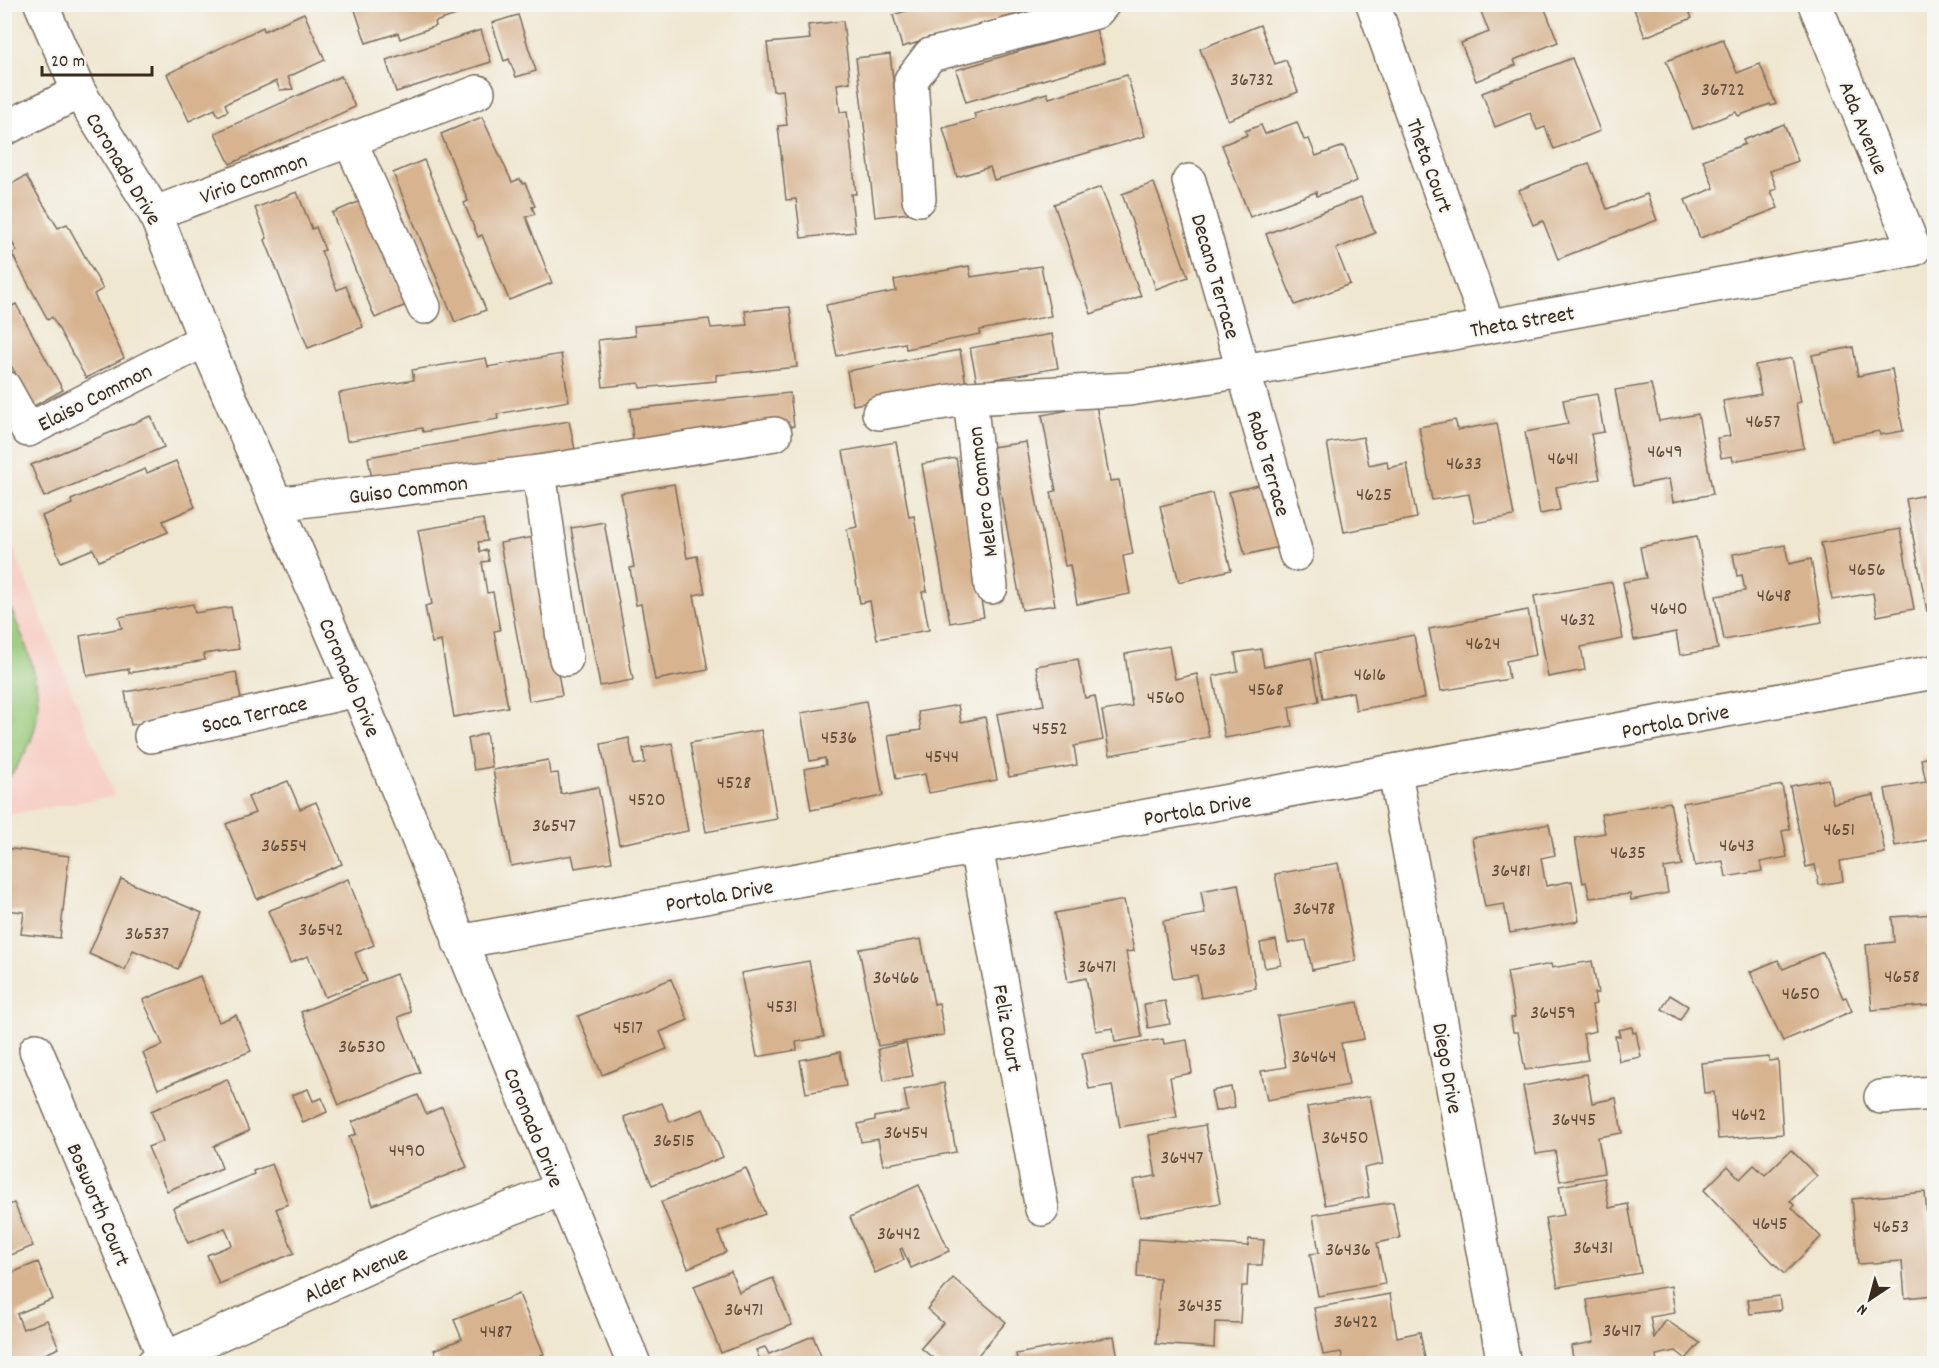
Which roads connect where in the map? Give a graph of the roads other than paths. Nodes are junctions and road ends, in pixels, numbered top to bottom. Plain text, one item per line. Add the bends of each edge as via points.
1 (41, 4) edge
2 (1103, 4) edge
3 (1373, 4) edge
4 (1815, 4) edge
5 (79, 92) junction
6 (478, 92) dead end
7 (4, 129) edge
8 (350, 141) junction
9 (1189, 181) dead end
10 (919, 199) dead end
11 (155, 213) junction
12 (1914, 249) joint
13 (424, 306) dead end
14 (1488, 326) junction
15 (205, 340) junction
16 (1244, 371) junction
17 (4, 387) edge
18 (1129, 389) joint
19 (970, 398) junction
20 (879, 413) dead end
21 (775, 434) dead end
22 (539, 472) junction
23 (276, 504) junction
24 (1296, 554) dead end
25 (992, 587) dead end
26 (566, 659) dead end
27 (1935, 672) edge
28 (357, 690) junction
29 (152, 736) dead end
30 (1395, 773) junction
31 (976, 847) junction
32 (459, 942) junction
33 (36, 1050) dead end
34 (1935, 1093) edge
35 (1881, 1096) dead end
36 (561, 1189) junction
37 (1041, 1209) dead end
38 (159, 1361) edge
39 (634, 1364) edge
40 (1504, 1364) edge

1 - 5 street, Coronado Drive
2 - 10 street via 1096,12 930,55 911,80
3 - 14 street, Theta Court
4 - 12 street, Ada Avenue
5 - 7 street
5 - 11 street, Coronado Drive
6 - 8 street, Virio Common
8 - 11 street, Virio Common
8 - 13 street
9 - 16 street, Decano Terrace
11 - 15 street, Coronado Drive
12 - 14 street, Theta Street
14 - 16 street, Theta Street
15 - 17 street, Elaiso Common via 28,430
15 - 23 street, Coronado Drive
16 - 18 street, Theta Street
16 - 24 street, Rabo Terrace
18 - 19 street, Melero Common
19 - 20 street, Melero Common
19 - 25 street, Melero Common
21 - 22 street, Guiso Common
22 - 23 street, Guiso Common
22 - 26 street
23 - 28 street, Coronado Drive
27 - 30 street, Portola Drive
28 - 29 street, Soca Terrace
28 - 32 street, Coronado Drive
30 - 31 street, Portola Drive
30 - 40 street, Diego Drive
31 - 32 street, Portola Drive
31 - 37 street, Feliz Court
32 - 36 street, Coronado Drive
33 - 38 street, Bosworth Court
34 - 35 street
36 - 38 street, Alder Avenue via 419,1244
36 - 39 street, Coronado Drive

